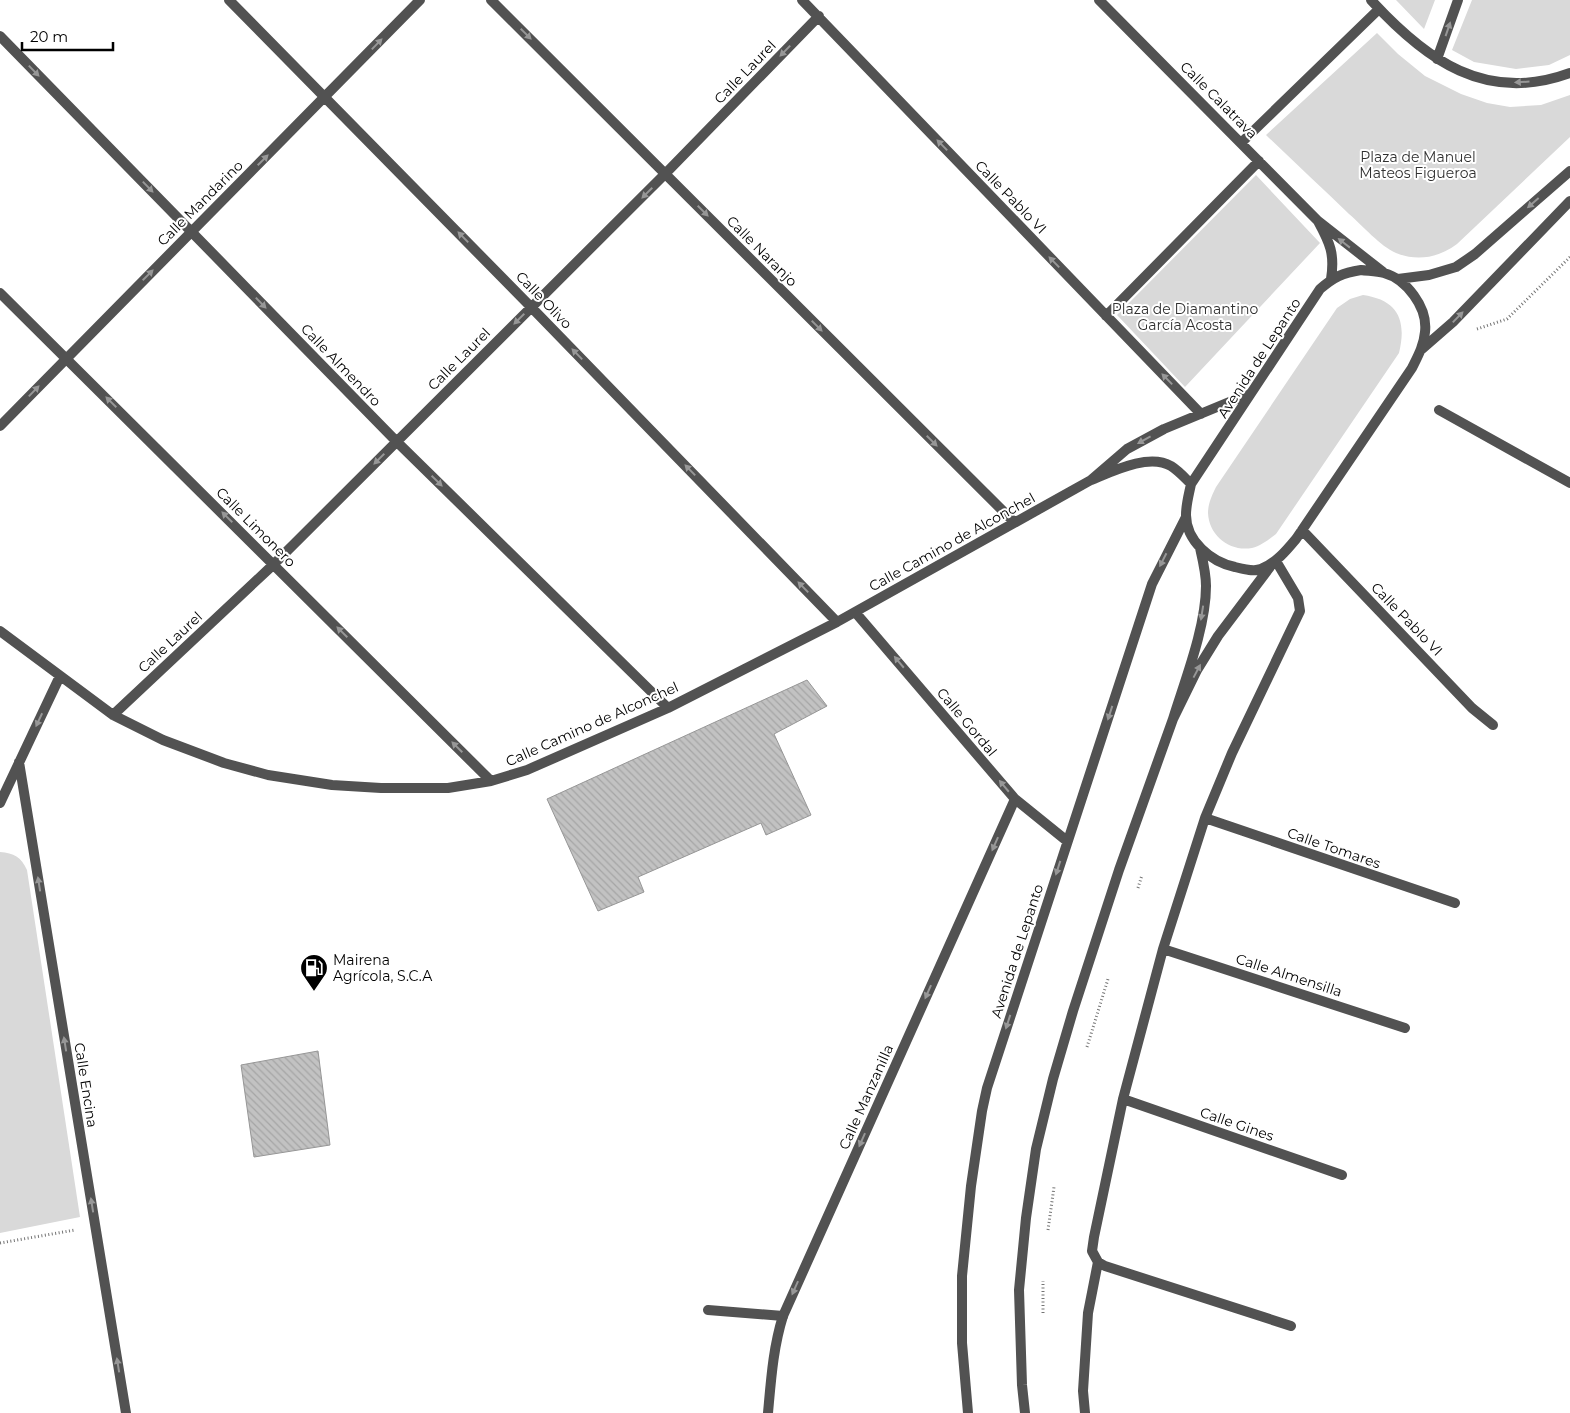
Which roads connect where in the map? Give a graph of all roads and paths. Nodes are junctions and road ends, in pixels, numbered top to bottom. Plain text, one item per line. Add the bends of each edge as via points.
1 (229, 0) edge
2 (420, 0) edge
3 (491, 0) edge
4 (802, 0) edge
5 (1100, 0) edge
6 (1371, 0) edge
7 (1458, 0) edge
8 (1379, 9) junction
9 (818, 16) junction
10 (0, 36) edge
11 (1437, 59) junction
12 (1570, 73) edge
13 (326, 97) junction
14 (1242, 142) junction
15 (1259, 161) junction
16 (1570, 171) edge
17 (666, 174) junction
18 (1570, 201) edge
19 (1318, 221) junction
20 (192, 231) junction
21 (1383, 273) junction
22 (1331, 279) junction
23 (1398, 279) junction
24 (0, 293) edge
25 (531, 306) junction
26 (1106, 316) junction
27 (1422, 349) junction
28 (66, 358) junction
29 (1252, 392) junction
30 (1439, 410) dead end
31 (1201, 414) junction
32 (0, 426) edge
33 (396, 441) junction
34 (1091, 480) junction
35 (1570, 483) edge
36 (1192, 484) junction
37 (1186, 517) junction
38 (1014, 522) junction
39 (1302, 530) junction
40 (1200, 548) junction
41 (1274, 562) junction
42 (274, 564) junction
43 (855, 612) junction
44 (837, 622) junction
45 (0, 631) edge
46 (60, 676) junction
47 (668, 708) junction
48 (113, 715) junction
49 (1173, 719) junction
50 (1493, 725) dead end
51 (19, 762) junction
52 (491, 781) junction
53 (1015, 800) junction
54 (0, 803) edge
55 (1205, 818) junction
56 (1067, 841) junction
57 (1455, 904) dead end
58 (1164, 949) junction
59 (1405, 1028) dead end
60 (1123, 1099) junction
61 (1342, 1175) dead end
62 (95, 1226) junction
63 (0, 1243) edge
64 (1098, 1262) junction
65 (708, 1310) dead end
66 (783, 1316) junction
67 (1290, 1326) dead end
68 (126, 1413) edge
69 (768, 1413) edge
70 (968, 1413) edge
71 (1025, 1413) edge
72 (1085, 1413) edge

1 - 13 street, Calle Olivo
13 -> 2 street, Calle Mandarino
3 -> 17 street, Calle Naranjo
4 - 9 street, Calle Pablo VI
5 - 14 street, Calle Calatrava
6 - 8 street
11 -> 7 street
8 - 11 street
8 - 14 street
9 -> 17 street, Calle Laurel
26 -> 9 street, Calle Pablo VI
10 -> 20 street, Calle Almendro
12 -> 11 street via 1528,82 1503,83 1460,72
20 -> 13 street, Calle Mandarino
25 -> 13 street, Calle Olivo
14 - 15 street, Calle Calatrava
15 - 19 street, Calle Calatrava
15 - 26 street
16 -> 23 street, Avenida de Lepanto via 1456,267
17 -> 25 street, Calle Laurel
17 -> 38 street, Calle Naranjo
27 -> 18 street, Avenida de Lepanto via 1453,322
21 -> 19 street
19 - 22 street via 1332,251
28 -> 20 street, Calle Mandarino
20 -> 33 street, Calle Almendro
21 - 22 street, Avenida de Lepanto via 1361,270
21 - 23 street, Avenida de Lepanto
22 - 29 street, Avenida de Lepanto via 1320,289
23 - 27 street, Avenida de Lepanto via 1414,294 1422,312 1426,329
24 - 28 street, Calle Limonero
25 -> 33 street, Calle Laurel
44 -> 25 street, Calle Olivo
31 -> 26 street, Calle Pablo VI
27 - 39 street, Avenida de Lepanto
32 -> 28 street, Calle Mandarino
42 -> 28 street, Calle Limonero
29 - 31 street
29 - 36 street, Avenida de Lepanto
30 - 35 street
31 -> 34 street via 1127,449
33 -> 42 street, Calle Laurel
33 -> 47 street, Calle Almendro
34 - 36 street via 1151,460 1169,465
34 - 38 street, Calle Camino de Alconchel
36 - 37 street, Avenida de Lepanto
37 - 40 street, Avenida de Lepanto
37 -> 56 street, Avenida de Lepanto via 1152,584
38 - 43 street, Calle Camino de Alconchel
39 - 41 street, Avenida de Lepanto
39 - 50 street, Calle Pablo VI via 1472,708
40 - 41 street, Avenida de Lepanto via 1214,560 1248,570 1259,570
40 -> 49 street, Avenida de Lepanto via 1206,587 1202,618
49 -> 41 street, Avenida de Lepanto via 1218,636
41 - 55 street via 1298,598 1300,611 1232,753
42 - 48 street, Calle Laurel
52 -> 42 street, Calle Limonero
43 - 44 street, Calle Camino de Alconchel
53 -> 43 street, Calle Gordal
44 - 47 street, Calle Camino de Alconchel
45 - 46 street, Calle Camino de Alconchel
46 - 48 street, Calle Camino de Alconchel
46 -> 51 street
47 - 52 street, Calle Camino de Alconchel via 527,770
48 - 52 street, Calle Camino de Alconchel via 163,740 224,764 268,775 332,785 381,788 448,788
49 - 71 street, Avenida de Lepanto via 1073,1011 1036,1149 1019,1290
51 - 54 street
62 -> 51 street, Calle Encina
53 - 56 street, Calle Gordal
53 -> 66 street, Calle Manzanilla
55 - 57 street, Calle Tomares
55 - 58 street
56 -> 70 street, Avenida de Lepanto via 982,1111 962,1276 962,1344
58 - 59 street, Calle Almensilla
58 - 60 street
60 - 61 street, Calle Gines
60 - 64 street via 1094,1237 1092,1251
62 - 63 path
68 -> 62 street, Calle Encina
64 - 67 street
64 - 72 street via 1088,1313 1082,1392
65 - 66 street
66 - 69 street, Calle Manzanilla via 776,1337

